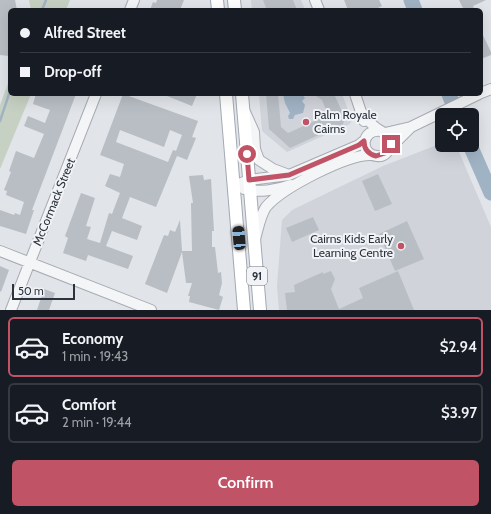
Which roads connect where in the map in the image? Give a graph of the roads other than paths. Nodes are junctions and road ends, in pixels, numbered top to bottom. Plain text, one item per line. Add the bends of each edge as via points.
1 (95, 96) edge
2 (226, 96) edge
3 (242, 96) edge
4 (356, 96) edge
5 (475, 96) edge
6 (243, 106) junction
7 (363, 114) junction
8 (411, 127) junction
9 (383, 132) junction
10 (365, 139) junction
11 (390, 148) junction
12 (372, 155) junction
13 (289, 175) junction
14 (305, 180) junction
15 (249, 185) junction
16 (234, 186) junction
17 (254, 242) junction
18 (0, 251) edge
19 (30, 262) junction
20 (11, 310) edge
21 (151, 310) edge
22 (244, 310) edge
23 (260, 310) edge

1 - 19 street, McCormack Street
2 - 16 main road, 91
3 - 6 main road, 91
4 - 7 street
5 - 8 street
6 - 13 street via 254,132 255,149 259,160
6 - 15 main road, 91
7 - 9 street
7 - 10 street
8 - 9 street
8 - 11 street
9 - 10 street via 373,131
9 - 11 street via 390,140
10 - 12 street via 366,149
10 - 13 street via 359,145
11 - 12 street via 381,156
12 - 14 street via 360,155
13 - 15 street
14 - 15 street via 276,189
14 - 17 street via 276,198 265,209
15 - 16 street
15 - 17 main road, 91
16 - 22 main road, 91
17 - 23 main road, 91
18 - 19 street
19 - 20 street, McCormack Street
19 - 21 street

